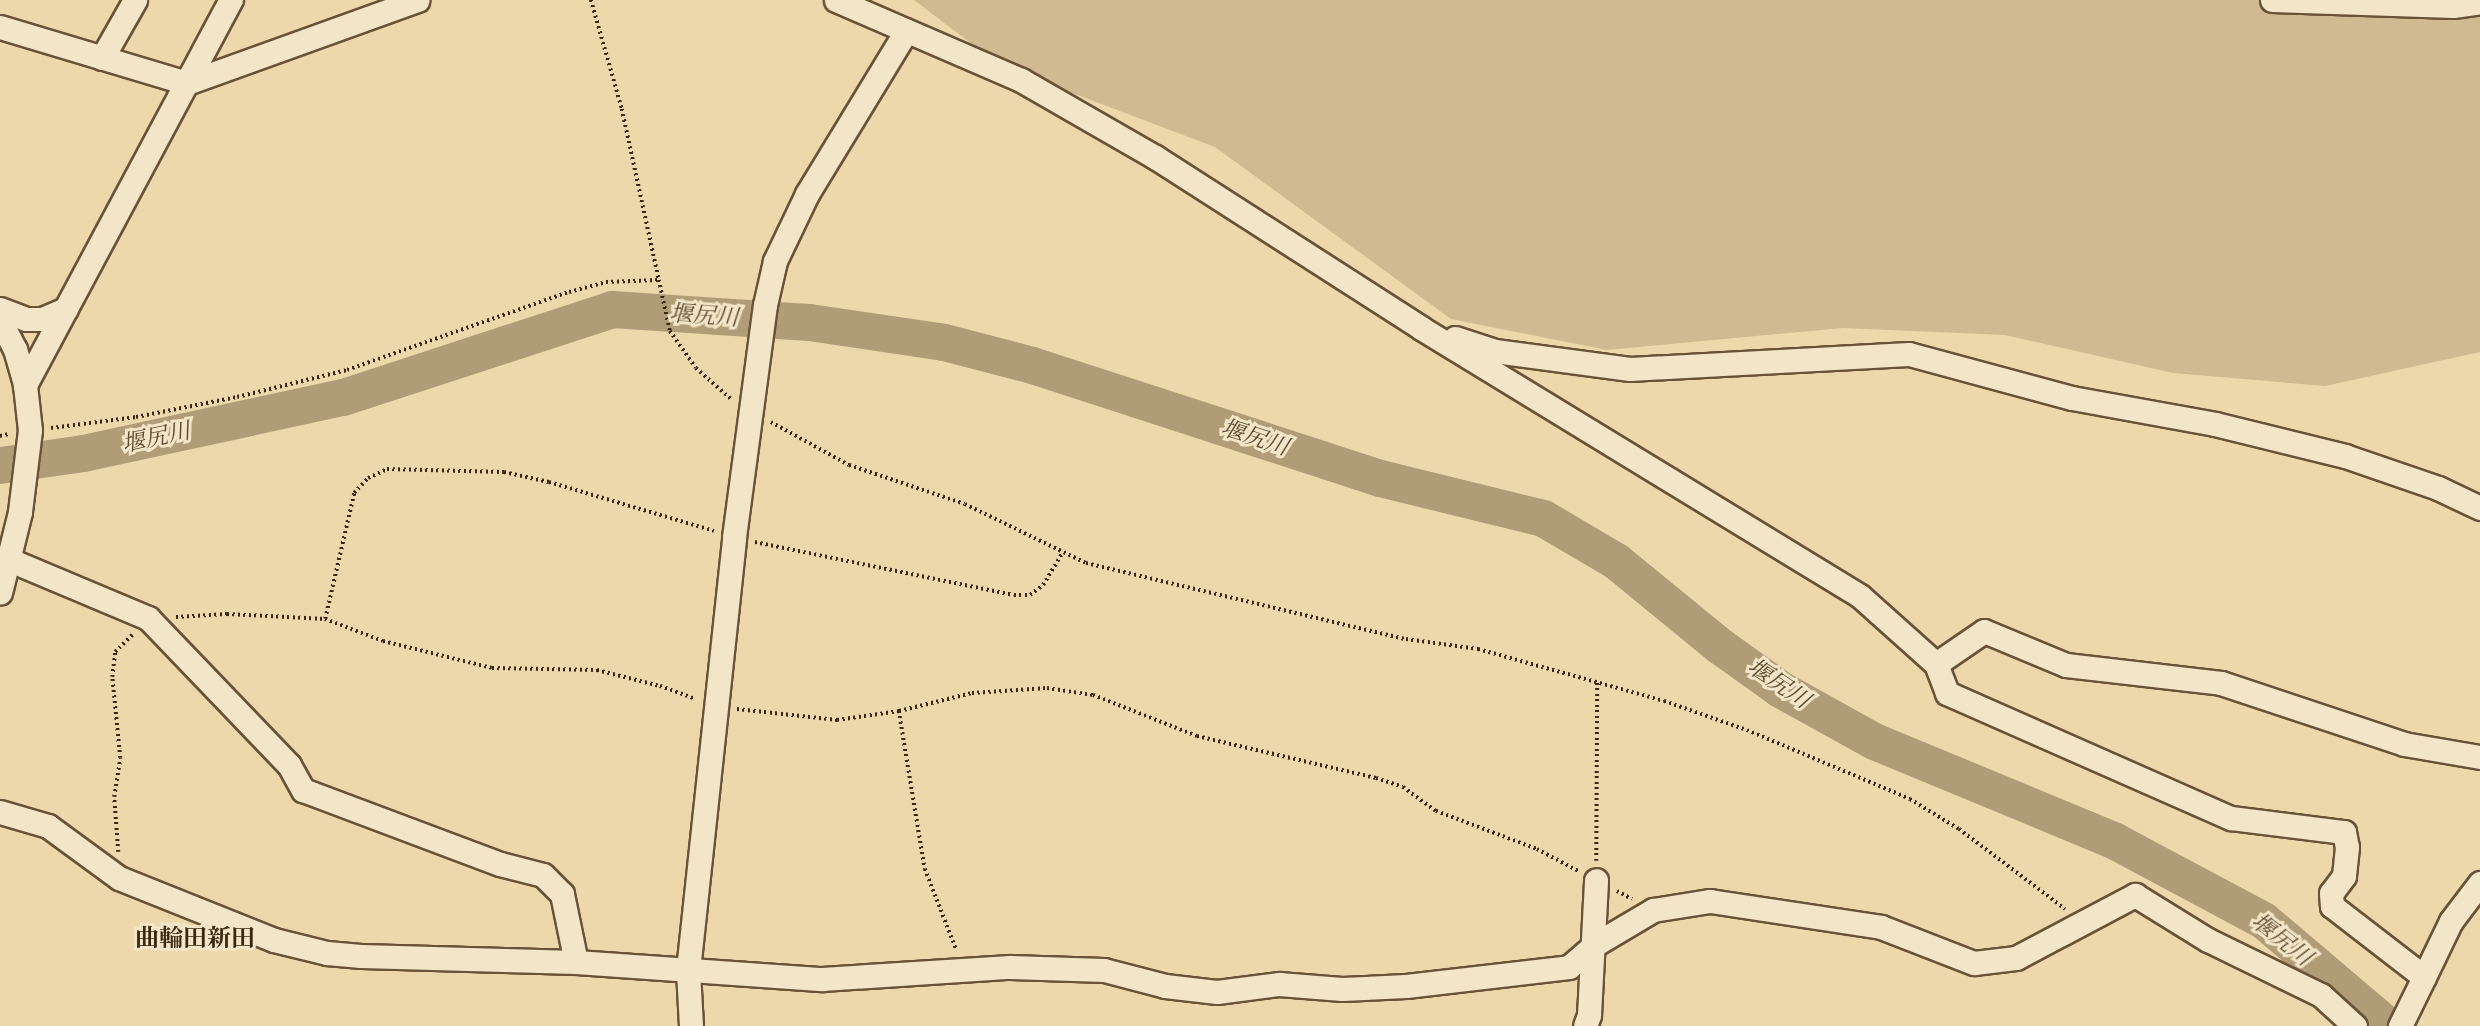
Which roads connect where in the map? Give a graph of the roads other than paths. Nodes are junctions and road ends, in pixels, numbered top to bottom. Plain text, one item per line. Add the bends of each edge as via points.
1 (135, 0) edge
2 (231, 0) edge
3 (417, 0) edge
4 (836, 0) edge
5 (2272, 0) edge
6 (2480, 2) edge
7 (0, 27) edge
8 (906, 31) junction
9 (102, 58) junction
10 (187, 83) junction
11 (0, 309) edge
12 (66, 309) junction
13 (0, 320) edge
14 (1421, 328) junction
15 (25, 386) junction
16 (2480, 508) edge
17 (3, 578) edge
18 (1936, 664) junction
19 (2480, 757) edge
20 (0, 812) edge
21 (1596, 880) road end
22 (2480, 883) edge
23 (1594, 945) junction
24 (576, 962) junction
25 (688, 970) junction
26 (2424, 977) junction
27 (2403, 1019) edge
28 (691, 1026) edge
29 (1585, 1026) edge
30 (2355, 1026) edge

1 - 9 street
2 - 10 street
3 - 10 street
4 - 8 street
5 - 6 street via 2453,6
7 - 9 street
8 - 14 street via 1021,80 1155,157
8 - 25 street via 807,194 775,261 758,349 734,537
9 - 10 street
10 - 12 street
11 - 12 street via 26,319 42,319
12 - 15 street
13 - 15 street via 15,349
14 - 16 street via 1496,351 1630,369 1909,354 2073,398 2215,424 2345,456 2438,488
14 - 18 street via 1860,596
15 - 17 street via 30,431 20,512
17 - 24 street via 148,618 289,765 303,790 500,864 543,874 562,894
18 - 19 street via 1984,631 2066,665 2221,683 2404,744
18 - 26 street via 1947,693 2231,818 2344,832 2344,876 2331,893 2332,906
20 - 24 street via 48,826 119,878 274,940 327,953
21 - 23 street
22 - 26 street via 2451,921
23 - 25 street via 1569,967 1342,989 1279,984 1217,992 1165,986 1104,970 1010,967 822,979
23 - 29 street
23 - 30 street via 1653,910 1710,901 1881,927 1974,963 2016,958 2135,895 2208,940 2321,995
24 - 25 street
25 - 28 street
26 - 27 street

